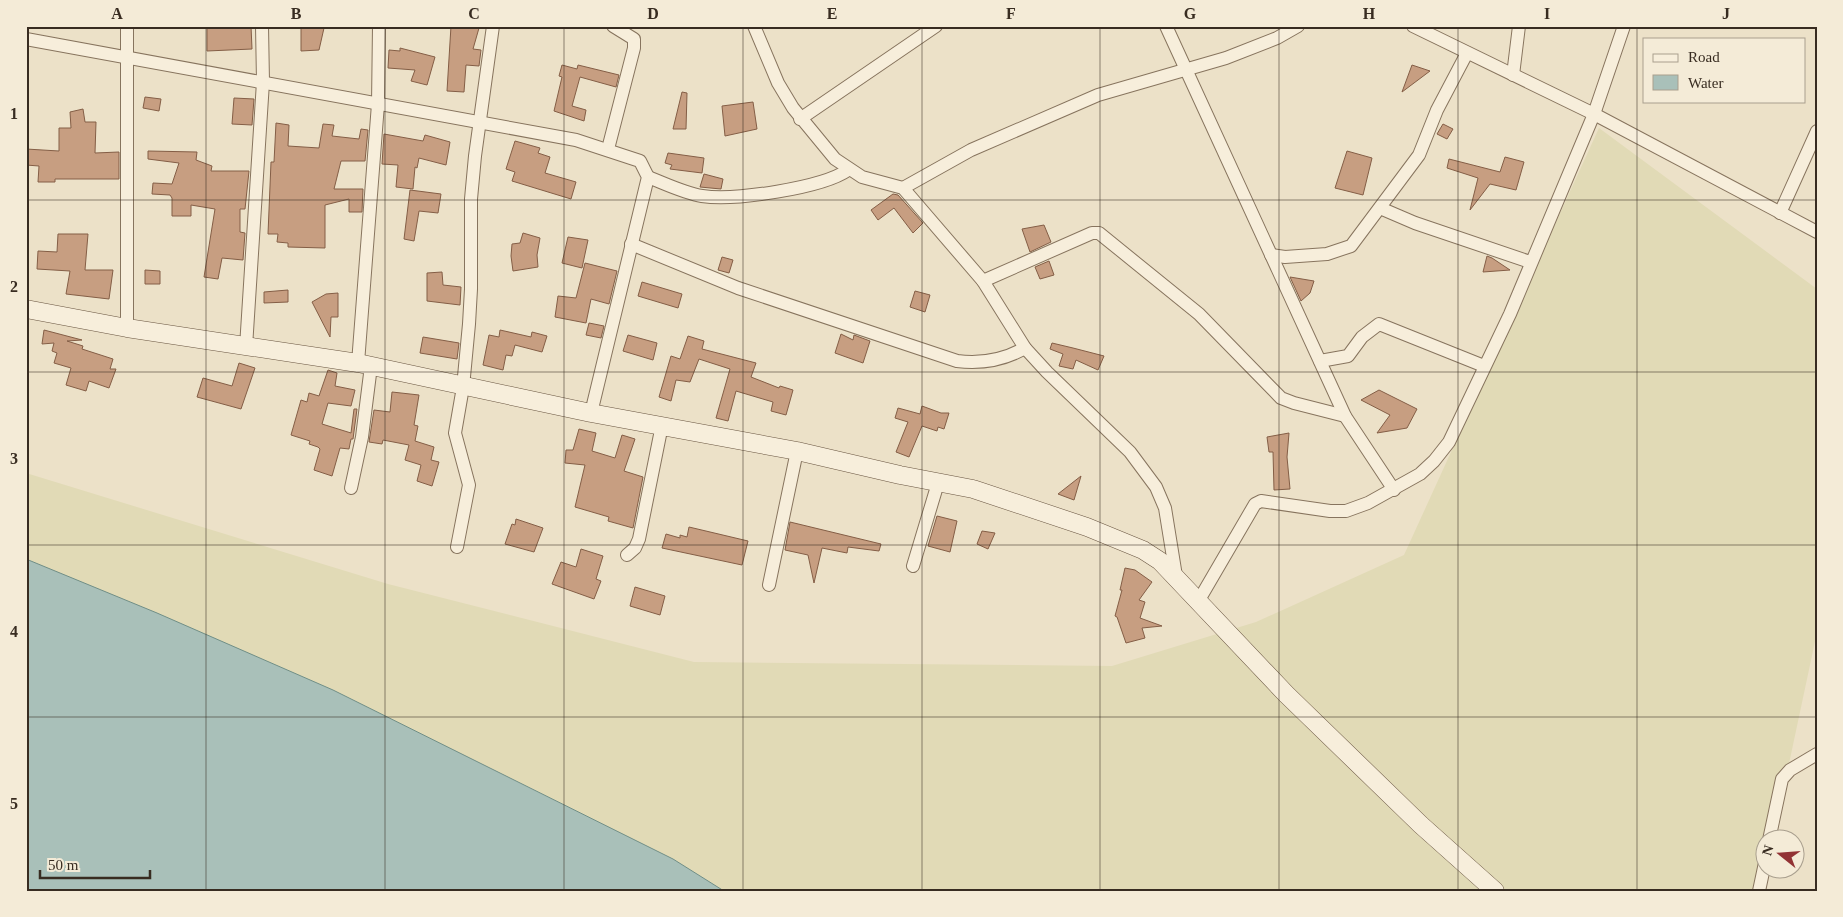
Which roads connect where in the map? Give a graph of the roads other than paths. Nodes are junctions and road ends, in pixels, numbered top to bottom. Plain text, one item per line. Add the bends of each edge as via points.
1 (127, 26) edge
2 (262, 26) edge
3 (379, 26) edge
4 (493, 26) edge
5 (614, 26) edge
6 (754, 26) edge
7 (936, 26) edge
8 (1166, 26) edge
9 (1298, 26) edge
10 (1413, 26) edge
11 (1519, 26) edge
12 (1624, 26) edge
13 (26, 39) edge
14 (1467, 53) junction
15 (127, 57) junction
16 (1185, 68) junction
17 (1513, 75) junction
18 (263, 82) junction
19 (378, 104) junction
20 (1594, 114) junction
21 (800, 119) junction
22 (481, 124) junction
23 (1817, 131) edge
24 (608, 149) junction
25 (848, 170) junction
26 (648, 177) junction
27 (903, 188) junction
28 (1380, 208) junction
29 (1780, 212) junction
30 (1817, 232) edge
31 (631, 244) junction
32 (1271, 255) junction
33 (1530, 262) junction
34 (983, 281) junction
35 (26, 309) edge
36 (127, 328) junction
37 (246, 347) junction
38 (1025, 348) junction
39 (1320, 361) junction
40 (364, 364) junction
41 (1484, 366) junction
42 (463, 387) junction
43 (591, 413) junction
44 (1345, 416) junction
45 (662, 425) junction
46 (797, 451) junction
47 (938, 483) junction
48 (351, 488) dead end
49 (1394, 490) junction
50 (457, 547) dead end
51 (627, 554) dead end
52 (913, 566) dead end
53 (1176, 576) junction
54 (769, 585) dead end
55 (1199, 600) junction
56 (1817, 754) edge
57 (1771, 830) edge
58 (1494, 891) edge

1 - 15 street
2 - 18 street
3 - 19 street
4 - 22 street
5 - 24 street via 634,39 634,48
6 - 21 street via 778,83
7 - 21 street
8 - 16 street
9 - 16 street via 1243,51
10 - 14 street
11 - 17 street
12 - 20 street
13 - 15 street
14 - 17 street
14 - 28 street via 1437,110 1419,155
15 - 18 street
15 - 36 street
16 - 27 street via 1098,95 971,150
16 - 32 street
17 - 20 street
18 - 19 street
18 - 37 street
19 - 22 street
19 - 40 street
20 - 29 street
20 - 33 street
21 - 25 street
22 - 24 street via 576,140
22 - 42 street via 471,199 471,289
23 - 29 street
24 - 26 street via 640,161
25 - 26 street via 828,180 797,188 721,197 686,192
25 - 27 street
26 - 31 street
27 - 34 street
28 - 32 street via 1352,246 1327,254
28 - 33 street
29 - 30 street
31 - 38 street via 738,288 956,361 972,363 1009,357
31 - 43 street
32 - 39 street
33 - 41 street via 1510,314
34 - 38 street
34 - 44 street via 1058,246 1099,233 1199,314 1281,398
35 - 36 main road
36 - 37 main road
37 - 40 main road
38 - 53 street via 1130,452 1156,487 1165,508
39 - 41 street via 1348,356 1362,337 1379,324
39 - 44 street
40 - 42 main road
40 - 48 street via 362,437
41 - 49 street via 1449,442 1420,474
42 - 43 main road
42 - 50 street via 454,433 469,485
43 - 45 main road
44 - 49 street
45 - 46 main road
45 - 51 street via 639,539 636,548
46 - 47 main road
46 - 54 street
47 - 52 street
47 - 53 main road via 973,489 1087,527 1143,550
49 - 55 street via 1346,510 1330,511 1261,501 1255,504
53 - 55 main road
55 - 58 main road via 1286,694
56 - 57 street via 1790,770 1782,779

